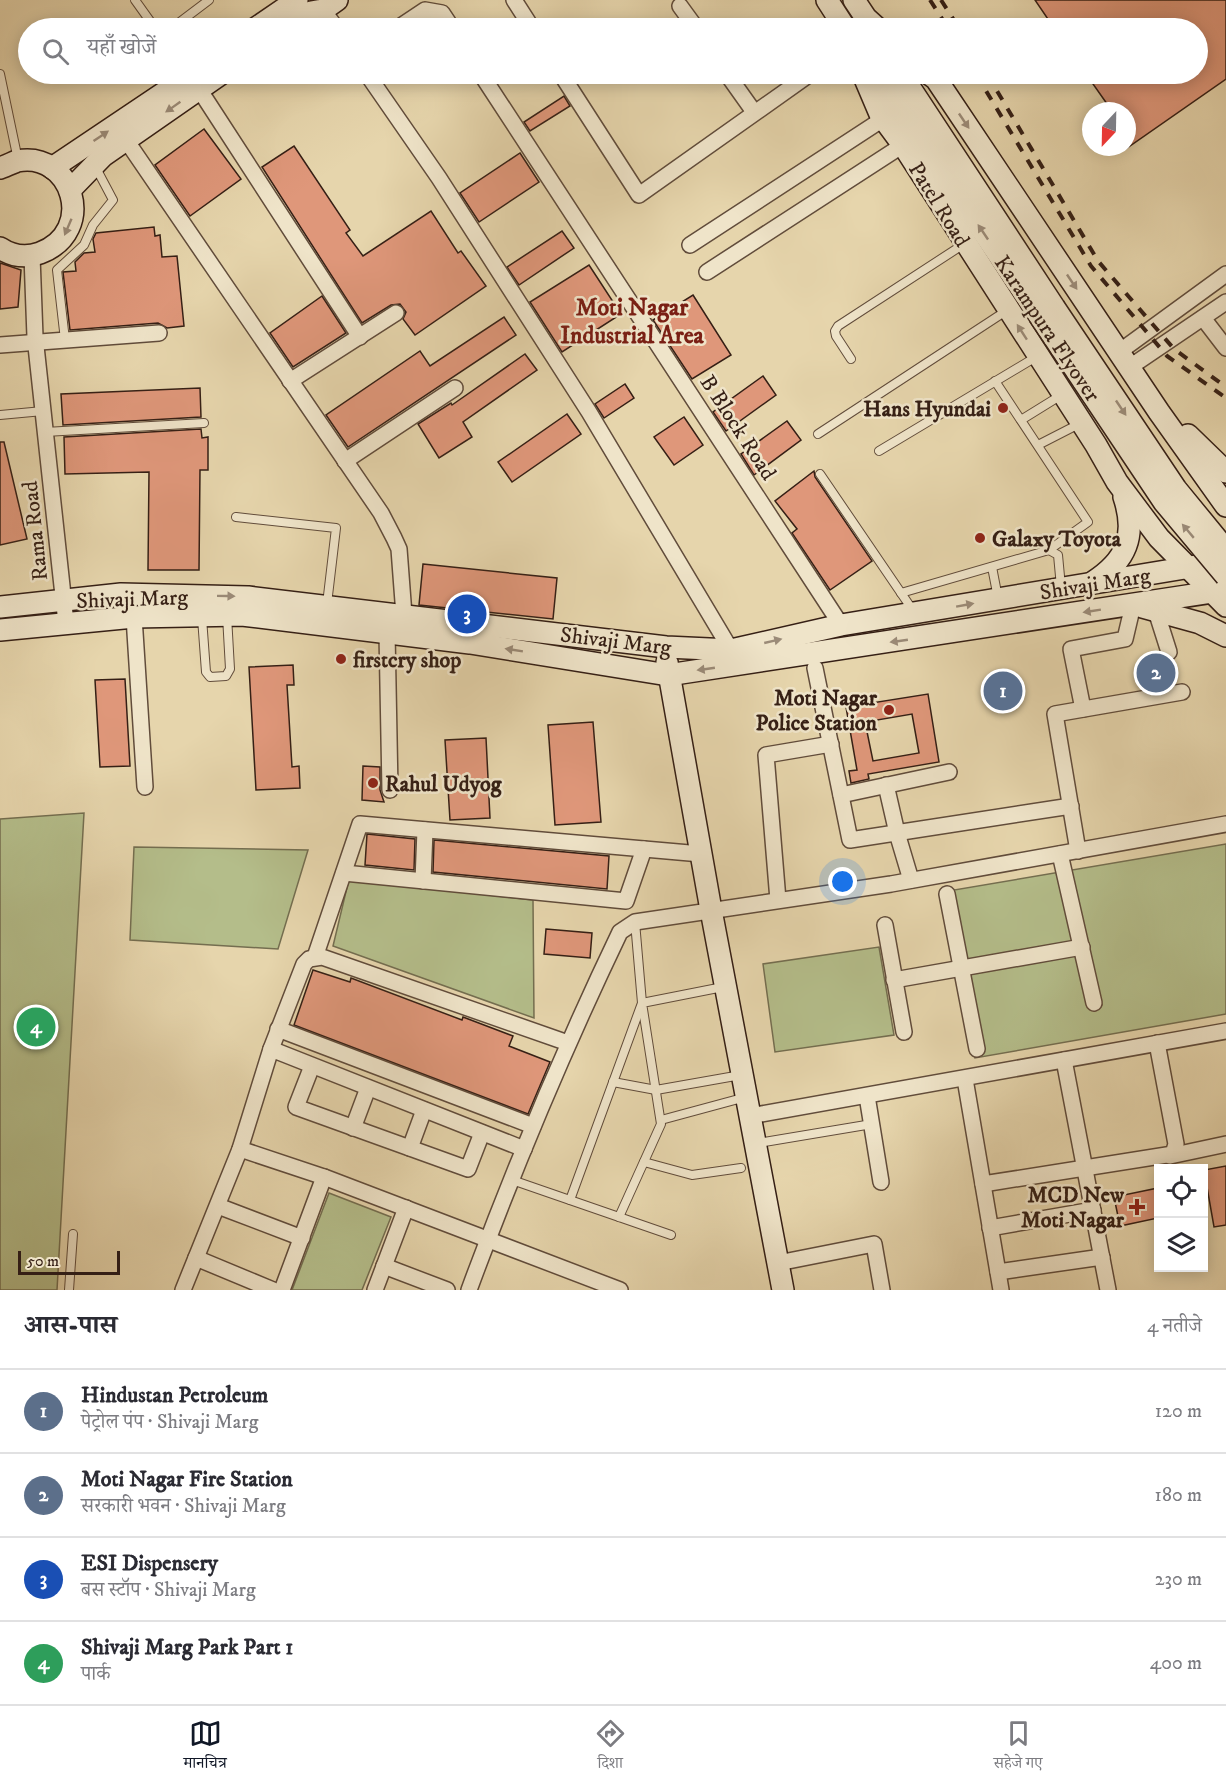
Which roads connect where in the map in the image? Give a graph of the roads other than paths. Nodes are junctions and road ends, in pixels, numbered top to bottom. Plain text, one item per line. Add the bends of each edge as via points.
1 (135, 0) edge
2 (209, 0) edge
3 (297, 0) edge
4 (514, 0) edge
5 (827, 0) edge
6 (854, 0) edge
7 (330, 5) edge
8 (680, 6) dead end
9 (148, 18) edge
10 (185, 18) edge
11 (271, 18) edge
12 (302, 18) edge
13 (413, 18) edge
14 (445, 18) edge
15 (526, 18) edge
16 (689, 18) edge
17 (839, 18) edge
18 (867, 18) edge
19 (0, 74) edge
20 (182, 84) edge
21 (185, 84) edge
22 (195, 84) edge
23 (374, 84) edge
24 (488, 84) edge
25 (567, 84) edge
26 (734, 84) edge
27 (795, 84) edge
28 (867, 84) edge
29 (884, 84) edge
30 (907, 84) edge
31 (939, 84) edge
32 (754, 112) junction
33 (883, 119) junction
34 (126, 140) junction
35 (903, 145) junction
36 (9, 164) edge
37 (95, 165) junction
38 (52, 168) junction
39 (70, 190) junction
40 (965, 243) junction
41 (690, 245) dead end
42 (0, 248) edge
43 (32, 256) junction
44 (707, 272) dead end
45 (1226, 274) edge
46 (1226, 302) edge
47 (1008, 310) junction
48 (1047, 311) junction
49 (396, 314) dead end
50 (1203, 318) junction
51 (159, 333) dead end
52 (360, 337) junction
53 (65, 340) junction
54 (35, 342) junction
55 (0, 345) edge
56 (1226, 348) edge
57 (1038, 356) junction
58 (851, 359) dead end
59 (1125, 360) junction
60 (290, 381) junction
61 (995, 381) junction
62 (455, 388) dead end
63 (1063, 394) junction
64 (1154, 404) junction
65 (43, 411) junction
66 (0, 415) edge
67 (1021, 420) junction
68 (1081, 422) junction
69 (204, 423) dead end
70 (45, 432) junction
71 (818, 434) dead end
72 (1038, 445) junction
73 (1096, 445) junction
74 (879, 451) dead end
75 (345, 461) junction
76 (1226, 472) edge
77 (820, 474) dead end
78 (1117, 482) junction
79 (1226, 506) edge
80 (236, 517) dead end
81 (1049, 550) junction
82 (1226, 550) edge
83 (1226, 561) edge
84 (992, 567) junction
85 (1188, 568) junction
86 (1226, 576) edge
87 (1090, 584) junction
88 (1061, 589) junction
89 (901, 593) junction
90 (1221, 596) edge
91 (998, 599) junction
92 (64, 600) junction
93 (1133, 605) junction
94 (326, 606) junction
95 (0, 608) edge
96 (1156, 611) junction
97 (915, 613) junction
98 (202, 615) junction
99 (226, 615) junction
100 (404, 615) junction
101 (134, 616) junction
102 (66, 623) junction
103 (840, 625) junction
104 (0, 630) edge
105 (387, 633) junction
106 (1226, 636) edge
107 (666, 647) junction
108 (731, 650) junction
109 (1169, 652) dead end
110 (815, 668) dead end
111 (668, 675) junction
112 (1182, 692) dead end
113 (1083, 709) junction
114 (831, 744) junction
115 (949, 772) dead end
116 (886, 785) junction
117 (145, 786) dead end
118 (390, 790) dead end
119 (841, 795) junction
120 (1071, 806) junction
121 (1226, 824) edge
122 (425, 830) junction
123 (897, 833) junction
124 (644, 849) junction
125 (1078, 851) junction
126 (701, 854) junction
127 (1060, 854) junction
128 (344, 873) junction
129 (911, 880) junction
130 (423, 881) junction
131 (947, 894) dead end
132 (778, 900) junction
133 (711, 910) junction
134 (635, 922) junction
135 (885, 925) dead end
136 (1082, 947) junction
137 (315, 957) junction
138 (962, 968) junction
139 (894, 980) junction
140 (726, 987) junction
141 (642, 1003) junction
142 (1094, 1003) dead end
143 (278, 1029) junction
144 (1226, 1031) edge
145 (903, 1032) dead end
146 (568, 1043) junction
147 (1157, 1043) junction
148 (271, 1049) junction
149 (978, 1049) dead end
150 (1064, 1060) junction
151 (312, 1065) junction
152 (742, 1075) junction
153 (965, 1079) junction
154 (613, 1082) junction
155 (368, 1088) junction
156 (656, 1090) junction
157 (867, 1096) junction
158 (749, 1106) junction
159 (424, 1110) junction
160 (660, 1120) junction
161 (872, 1124) junction
162 (533, 1126) junction
163 (353, 1128) junction
164 (482, 1133) junction
165 (756, 1143) junction
166 (1226, 1144) edge
167 (410, 1148) junction
168 (240, 1149) junction
169 (524, 1149) junction
170 (1170, 1156) junction
171 (644, 1162) junction
172 (741, 1167) dead end
173 (1085, 1168) junction
174 (324, 1177) junction
175 (512, 1180) junction
176 (880, 1182) dead end
177 (983, 1184) junction
178 (570, 1200) junction
179 (218, 1206) junction
180 (406, 1209) junction
181 (1093, 1210) junction
182 (619, 1217) junction
183 (990, 1228) junction
184 (73, 1233) dead end
185 (671, 1235) dead end
186 (302, 1238) junction
187 (487, 1240) junction
188 (1102, 1257) junction
189 (196, 1258) junction
190 (778, 1263) junction
191 (384, 1266) junction
192 (998, 1272) junction
193 (777, 1289) edge
194 (69, 1290) edge
195 (183, 1290) edge
196 (273, 1290) edge
197 (282, 1290) edge
198 (375, 1290) edge
199 (447, 1290) edge
200 (469, 1290) edge
201 (620, 1290) edge
202 (882, 1290) edge
203 (1001, 1290) edge
204 (1108, 1290) edge

1 - 9 lane
2 - 10 lane
3 - 11 main road
4 - 15 street
5 - 17 main road
6 - 18 main road
7 - 12 main road
8 - 16 street
13 - 14 street via 425,10 442,13
19 - 36 lane
38 -> 20 main road
21 -> 34 main road
22 - 52 street
23 - 108 street via 583,402
24 - 103 street, B Block Road
25 - 32 street via 639,195
26 - 32 street
27 - 32 street
28 - 33 main road, Patel Road
48 -> 29 main road, Karampura Flyover
30 - 48 main road, Karampura Flyover
31 -> 59 main road
33 - 35 main road, Patel Road
33 - 41 street
34 - 37 main road
34 - 60 street
35 - 40 main road, Patel Road
35 - 44 street
36 - 38 main road via 36,162
37 - 39 main road
37 - 53 lane via 113,200 93,225 84,245 57,270
38 - 39 main road
39 -> 43 main road via 74,211 68,232 52,248
40 - 47 main road, Patel Road
40 - 58 lane via 838,326 836,336
42 - 43 main road
43 - 54 street, Rama Road
45 - 59 street
46 - 50 street
57 -> 47 main road, Patel Road
47 - 71 lane
48 -> 82 main road, Karampura Flyover, bridge via 1176,489
86 -> 48 main road, Karampura Flyover, bridge via 1164,502
49 - 52 street
50 - 56 street
50 - 59 street
51 - 53 street
52 - 60 street
53 - 54 street
54 - 55 street
54 - 65 street, Rama Road
57 - 61 lane
57 - 63 main road, Patel Road
59 - 64 main road
60 - 75 street
61 - 67 lane
61 - 74 lane
62 - 75 street
63 - 67 lane
63 - 68 main road, Patel Road
64 - 73 main road via 1162,425 1160,438 1142,457 1117,460
64 - 76 main road
64 - 79 main road
65 - 66 lane
65 - 70 street, Rama Road
67 - 72 lane
68 - 72 lane
68 - 73 main road, Patel Road
69 - 70 lane
70 - 92 street, Rama Road
72 - 81 lane via 1088,522
73 - 78 main road, Patel Road
75 - 100 street via 394,538 401,561
77 - 89 lane
78 - 85 main road, Patel Road
78 - 87 main road via 1129,513 1129,538 1119,561
80 - 94 lane via 336,528
81 - 84 lane
81 - 88 lane via 1059,555
83 - 85 main road, Shivaji Marg
84 - 89 lane
84 - 91 lane
85 - 87 main road, Shivaji Marg
85 - 90 main road, Patel Road
87 - 88 main road, Shivaji Marg
88 - 91 main road, Shivaji Marg
89 - 97 lane
90 - 93 main road, Shivaji Marg
97 -> 91 main road, Shivaji Marg
92 -> 94 main road, Shivaji Marg via 121,594 248,597
92 - 95 main road, Shivaji Marg
92 - 102 street, Rama Road
93 - 96 main road
93 -> 111 main road, Shivaji Marg
93 - 113 street via 1125,639 1071,650
94 - 100 main road, Shivaji Marg
96 - 106 main road via 1200,623
96 - 109 street
97 - 103 main road, Shivaji Marg
98 - 99 main road, Shivaji Marg
98 - 99 lane via 206,672 210,677 226,676 230,669
98 - 101 main road, Shivaji Marg
99 - 105 main road, Shivaji Marg
100 - 107 main road, Shivaji Marg
101 - 102 main road, Shivaji Marg
101 - 117 street
102 - 104 main road, Shivaji Marg
108 -> 103 main road, Shivaji Marg
111 -> 105 main road, Shivaji Marg
105 - 118 street
107 - 108 main road, Shivaji Marg
107 - 111 main road
110 - 114 street
111 - 126 main road
112 - 113 street
113 - 120 street via 1055,714
114 - 119 street
114 - 132 street via 766,755
115 - 116 street
116 - 119 street
116 - 123 street
119 - 123 street via 850,840
120 - 123 street
120 - 125 street
121 - 125 street
122 - 124 street
122 - 128 street via 360,824
122 - 130 street
123 - 129 street
124 - 126 street
124 - 130 street via 626,901
125 - 127 street
126 - 133 main road
127 - 129 street
127 - 136 street
128 - 130 street
128 - 137 street
129 - 132 street
131 - 138 street
132 - 133 street
133 - 134 street
133 - 140 main road
134 - 141 lane
134 - 146 street via 620,932
135 - 139 street
136 - 138 street
136 - 142 street
137 - 143 street via 304,964
137 - 146 street
138 - 139 street
138 - 149 street
139 - 145 street
140 - 141 lane
140 - 152 main road
141 - 154 lane
141 - 156 lane
143 - 148 street
143 - 162 street
144 - 147 street
146 - 162 street
147 - 150 street
147 - 170 street via 1176,1144
148 - 151 street
148 - 168 street
150 - 153 street
150 - 173 street
151 - 155 street
151 - 163 street via 296,1107
152 - 156 lane
152 - 158 main road
153 - 157 street
153 - 177 street
154 - 156 lane
154 - 178 lane
155 - 159 street
155 - 163 street
156 - 160 lane
157 - 158 street
157 - 161 street
158 - 160 lane
158 - 165 main road
159 - 164 street
159 - 167 street
160 - 171 lane
161 - 165 lane
161 - 176 street
162 - 169 street
163 - 167 street
164 - 167 street via 468,1169
164 - 169 street
165 - 190 main road
166 - 170 street
168 - 174 street
168 - 179 street
169 - 175 street
170 - 173 street
171 - 172 lane via 692,1175
171 - 182 lane
173 - 177 street
173 - 181 street
174 - 180 street
174 - 186 street
175 - 178 lane
175 - 187 street
177 - 183 street
178 - 182 lane
179 - 186 street
179 - 189 street
180 - 187 street
180 - 191 street
181 - 183 street
181 - 188 street
182 - 185 lane
183 - 192 street
184 - 194 lane
186 - 197 street
187 - 200 street
187 - 201 street
188 - 192 street
188 - 204 street
189 - 195 street
189 - 196 street
190 - 193 main road
190 - 202 street via 874,1244
191 - 198 street
191 - 199 street
192 - 203 street

